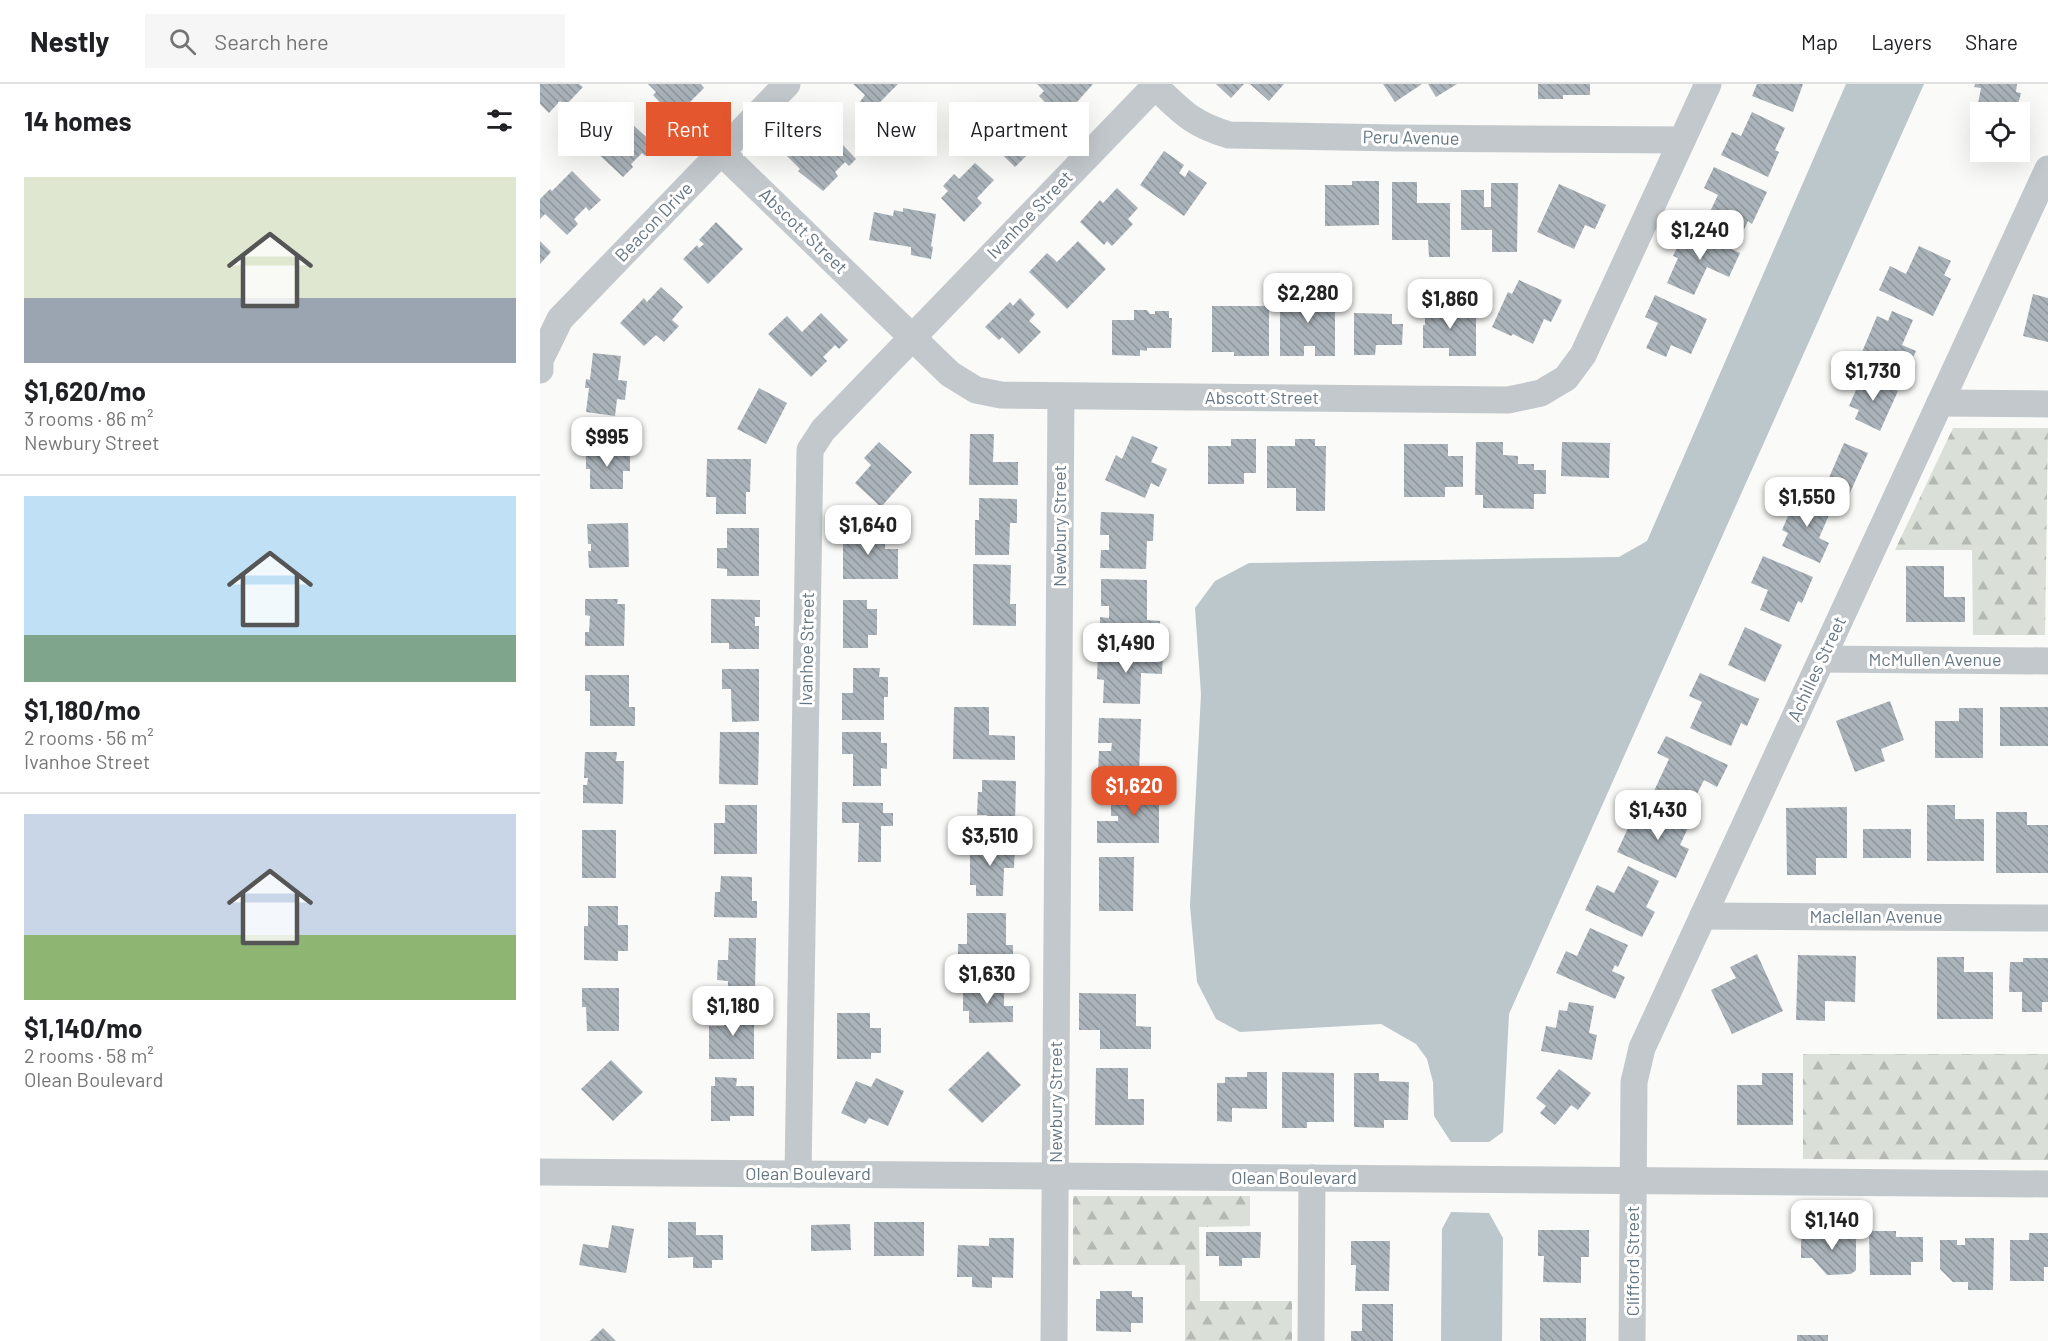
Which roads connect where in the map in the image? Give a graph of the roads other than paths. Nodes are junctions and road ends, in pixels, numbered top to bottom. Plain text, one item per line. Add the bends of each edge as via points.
1 (787, 84) edge
2 (1708, 84) edge
3 (1156, 85) edge
4 (1682, 140) junction
5 (731, 142) edge
6 (717, 156) edge
7 (725, 156) edge
8 (2048, 170) edge
9 (912, 337) junction
10 (540, 370) edge
11 (1061, 396) junction
12 (1940, 403) junction
13 (2048, 404) edge
14 (1822, 659) junction
15 (2048, 661) edge
16 (1703, 916) junction
17 (2048, 918) edge
18 (540, 1172) edge
19 (798, 1174) junction
20 (1055, 1176) junction
21 (1312, 1178) junction
22 (1634, 1181) junction
23 (2048, 1184) edge
24 (1054, 1341) edge
25 (1311, 1341) edge
26 (1632, 1341) edge

1 - 5 street, Beacon Drive
2 - 4 street, Abscott Street
3 - 4 street, Peru Avenue via 1186,116 1229,135
3 - 9 street, Ivanhoe Street
4 - 11 street, Abscott Street via 1583,356 1566,378 1540,393 1508,400
6 - 10 street, Beacon Drive via 560,319 540,360
7 - 9 street, Abscott Street
8 - 12 street, Achilles Street
9 - 11 street, Abscott Street via 953,376 976,390 1001,395
9 - 19 street, Ivanhoe Street via 823,430 810,450
11 - 20 street, Newbury Street
12 - 13 street
12 - 14 street, Achilles Street
14 - 15 street, McMullen Avenue
14 - 16 street, Achilles Street
16 - 17 street, Maclellan Avenue
16 - 22 street, Achilles Street via 1642,1048 1634,1082
18 - 19 street, Olean Boulevard
19 - 20 street, Olean Boulevard
20 - 21 street, Olean Boulevard
20 - 24 street, Newbury Street
21 - 22 street, Olean Boulevard
21 - 25 street
22 - 23 street, Olean Boulevard
22 - 26 street, Clifford Street

